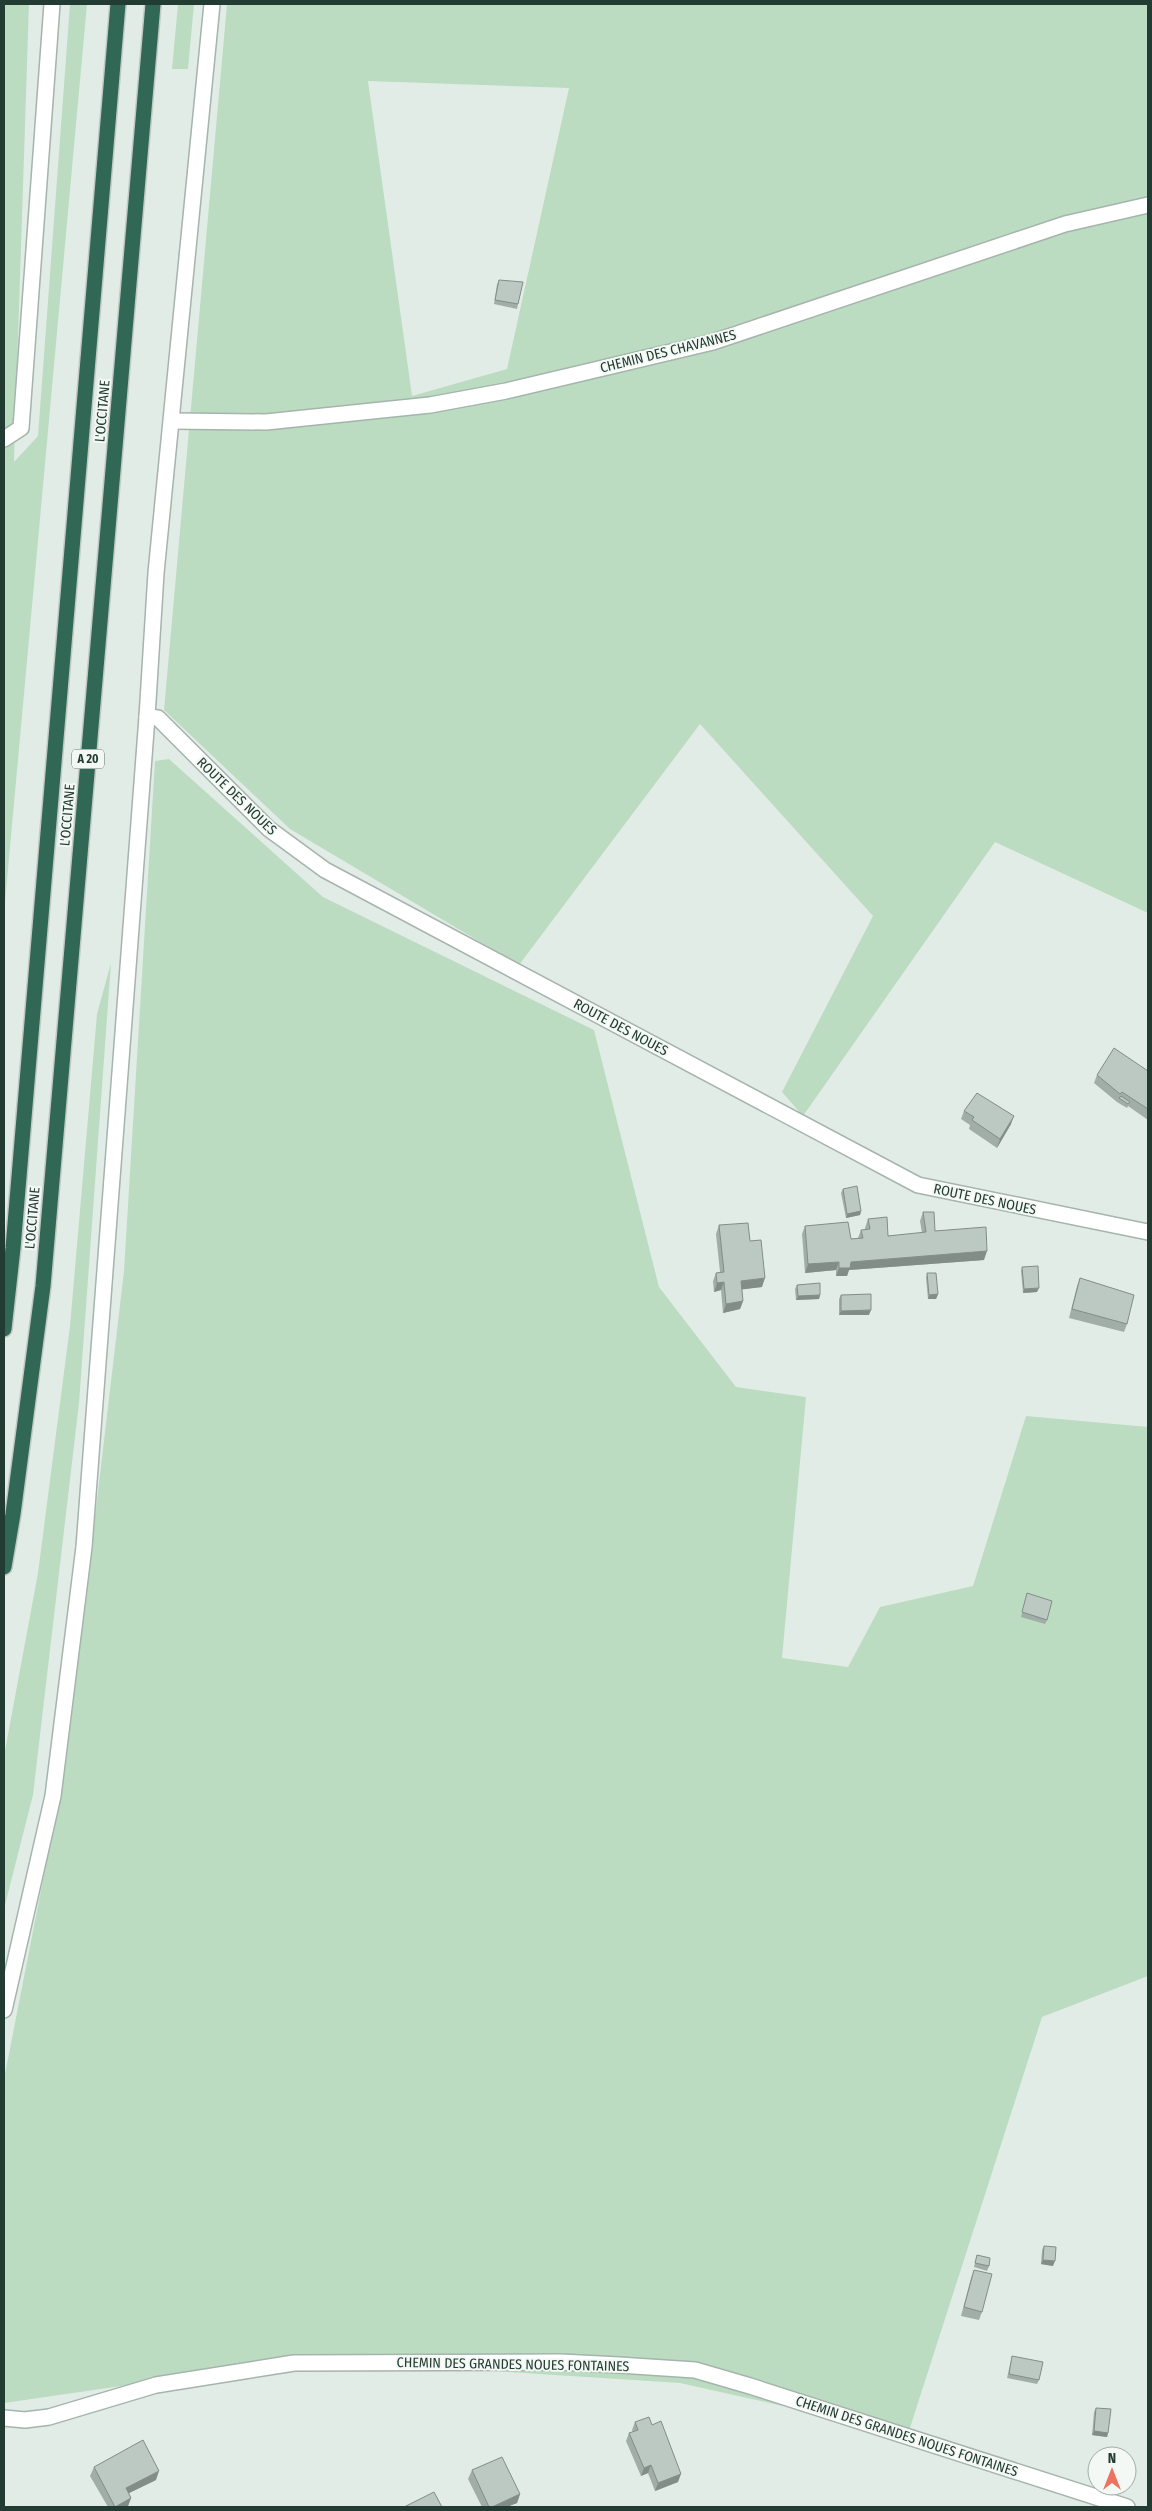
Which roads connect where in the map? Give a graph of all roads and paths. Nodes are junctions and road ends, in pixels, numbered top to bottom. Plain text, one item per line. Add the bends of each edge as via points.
1 (52, 4) edge
2 (118, 4) edge
3 (153, 4) edge
4 (212, 4) edge
5 (1148, 205) edge
6 (172, 422) junction
7 (4, 439) edge
8 (148, 717) junction
9 (1148, 1232) edge
10 (4, 1329) edge
11 (4, 1567) edge
12 (4, 2010) edge
13 (4, 2418) edge
14 (1127, 2507) edge

1 - 7 street via 21,428
2 - 10 highway, L'OCCITANE / A 20
3 - 11 highway, L'OCCITANE / A 20 via 43,1286
4 - 6 street
5 - 6 street, CHEMIN DES CHAVANNES via 1065,224 713,342 506,391 430,405 266,422
6 - 8 street via 156,573
8 - 9 street, ROUTE DES NOUES via 158,718 269,829 325,870 918,1185
8 - 12 street via 84,1547 53,1796
13 - 14 street, CHEMIN DES GRANDES NOUES FONTAINES via 49,2417 156,2385 294,2363 562,2362 695,2370

